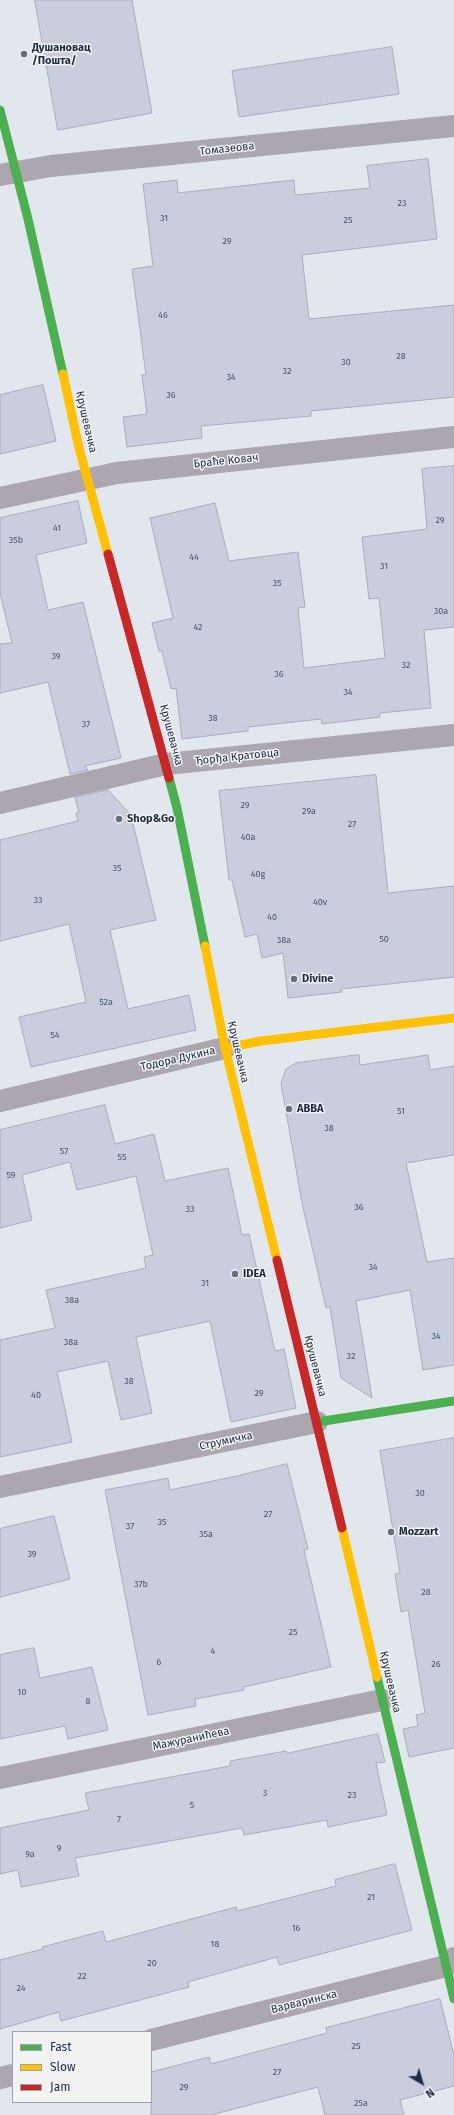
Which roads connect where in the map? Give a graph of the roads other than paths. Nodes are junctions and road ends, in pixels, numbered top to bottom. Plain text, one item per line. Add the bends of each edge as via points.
1 (0, 110) edge
2 (454, 126) edge
3 (8, 174) edge
4 (454, 437) edge
5 (87, 479) junction
6 (0, 498) edge
7 (454, 735) edge
8 (166, 764) junction
9 (0, 803) edge
10 (454, 1018) edge
11 (225, 1048) junction
12 (0, 1101) edge
13 (454, 1401) edge
14 (317, 1422) junction
15 (0, 1487) edge
16 (382, 1700) junction
17 (0, 1778) edge
18 (450, 1962) edge
19 (454, 1999) edge
20 (152, 2040) edge
21 (12, 2074) edge
22 (0, 2078) edge

1 - 3 main road, Крушевачка
2 - 3 street, Томазеова via 52,166
3 - 5 main road, Крушевачка
4 - 5 street, Браће Ковач via 117,473
5 - 6 street, Браће Ковач
5 - 8 main road, Крушевачка
7 - 8 street, Ђорђа Кратовца
8 - 9 street, Ђорђа Кратовца
8 - 11 main road, Крушевачка
10 - 11 main road, Тодора Дукина via 261,1041
11 - 12 street, Тодора Дукина
11 - 14 main road, Крушевачка
13 - 14 main road, Струмичка
14 - 15 street, Струмичка
14 - 16 main road, Крушевачка
16 - 17 street, Мажуранићева
16 - 18 main road, Крушевачка
18 - 19 main road, Крушевачка
18 - 20 street, Варваринска
21 - 22 street

